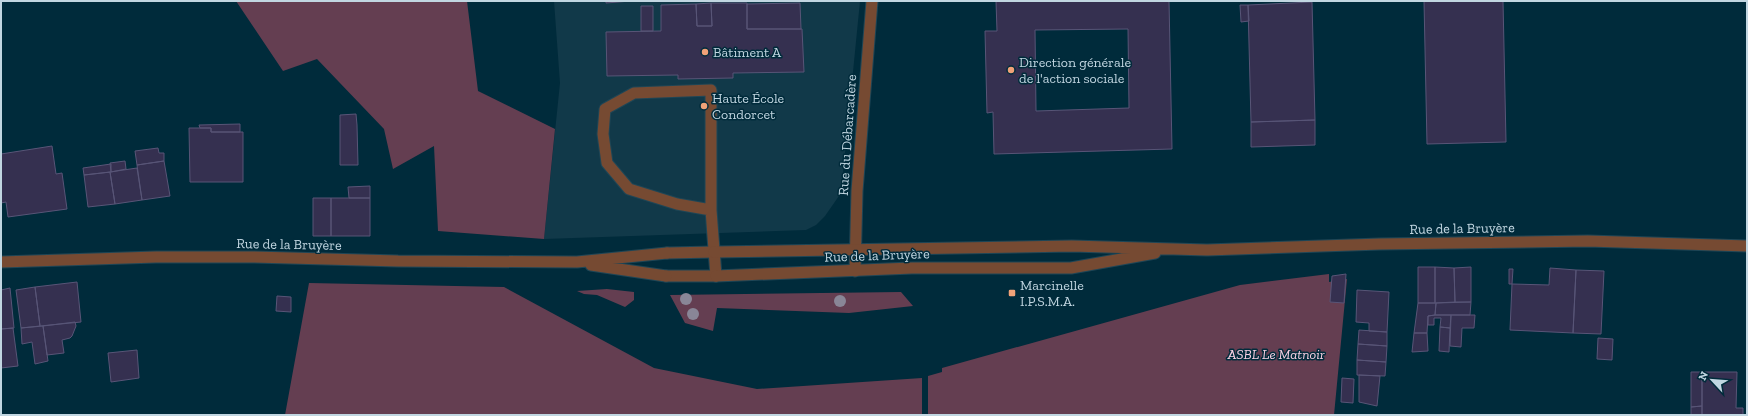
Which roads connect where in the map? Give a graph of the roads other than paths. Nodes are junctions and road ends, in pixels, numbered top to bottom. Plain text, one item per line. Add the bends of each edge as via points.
1 (872, 1) edge
2 (711, 210) junction
3 (1747, 246) edge
4 (1177, 249) junction
5 (855, 250) junction
6 (714, 252) junction
7 (1, 262) edge
8 (577, 262) junction
9 (855, 271) junction
10 (716, 276) junction

1 - 5 street, Rue du Débarcadère via 857,191
2 - 2 street via 677,204 629,189 607,163 603,134 606,110 634,93 711,90
2 - 6 street
3 - 4 street, Rue de la Bruyère via 1588,241
4 - 5 street, Rue de la Bruyère via 1072,246
4 - 9 street, Rue de la Bruyère via 1071,268 912,268
5 - 6 street, Rue de la Bruyère
5 - 9 street, Rue du Débarcadère
6 - 8 street, Rue de la Bruyère via 667,253
6 - 10 street
7 - 8 street, Rue de la Bruyère via 148,257
8 - 10 street, Rue de la Bruyère via 666,276
9 - 10 street, Rue de la Bruyère

